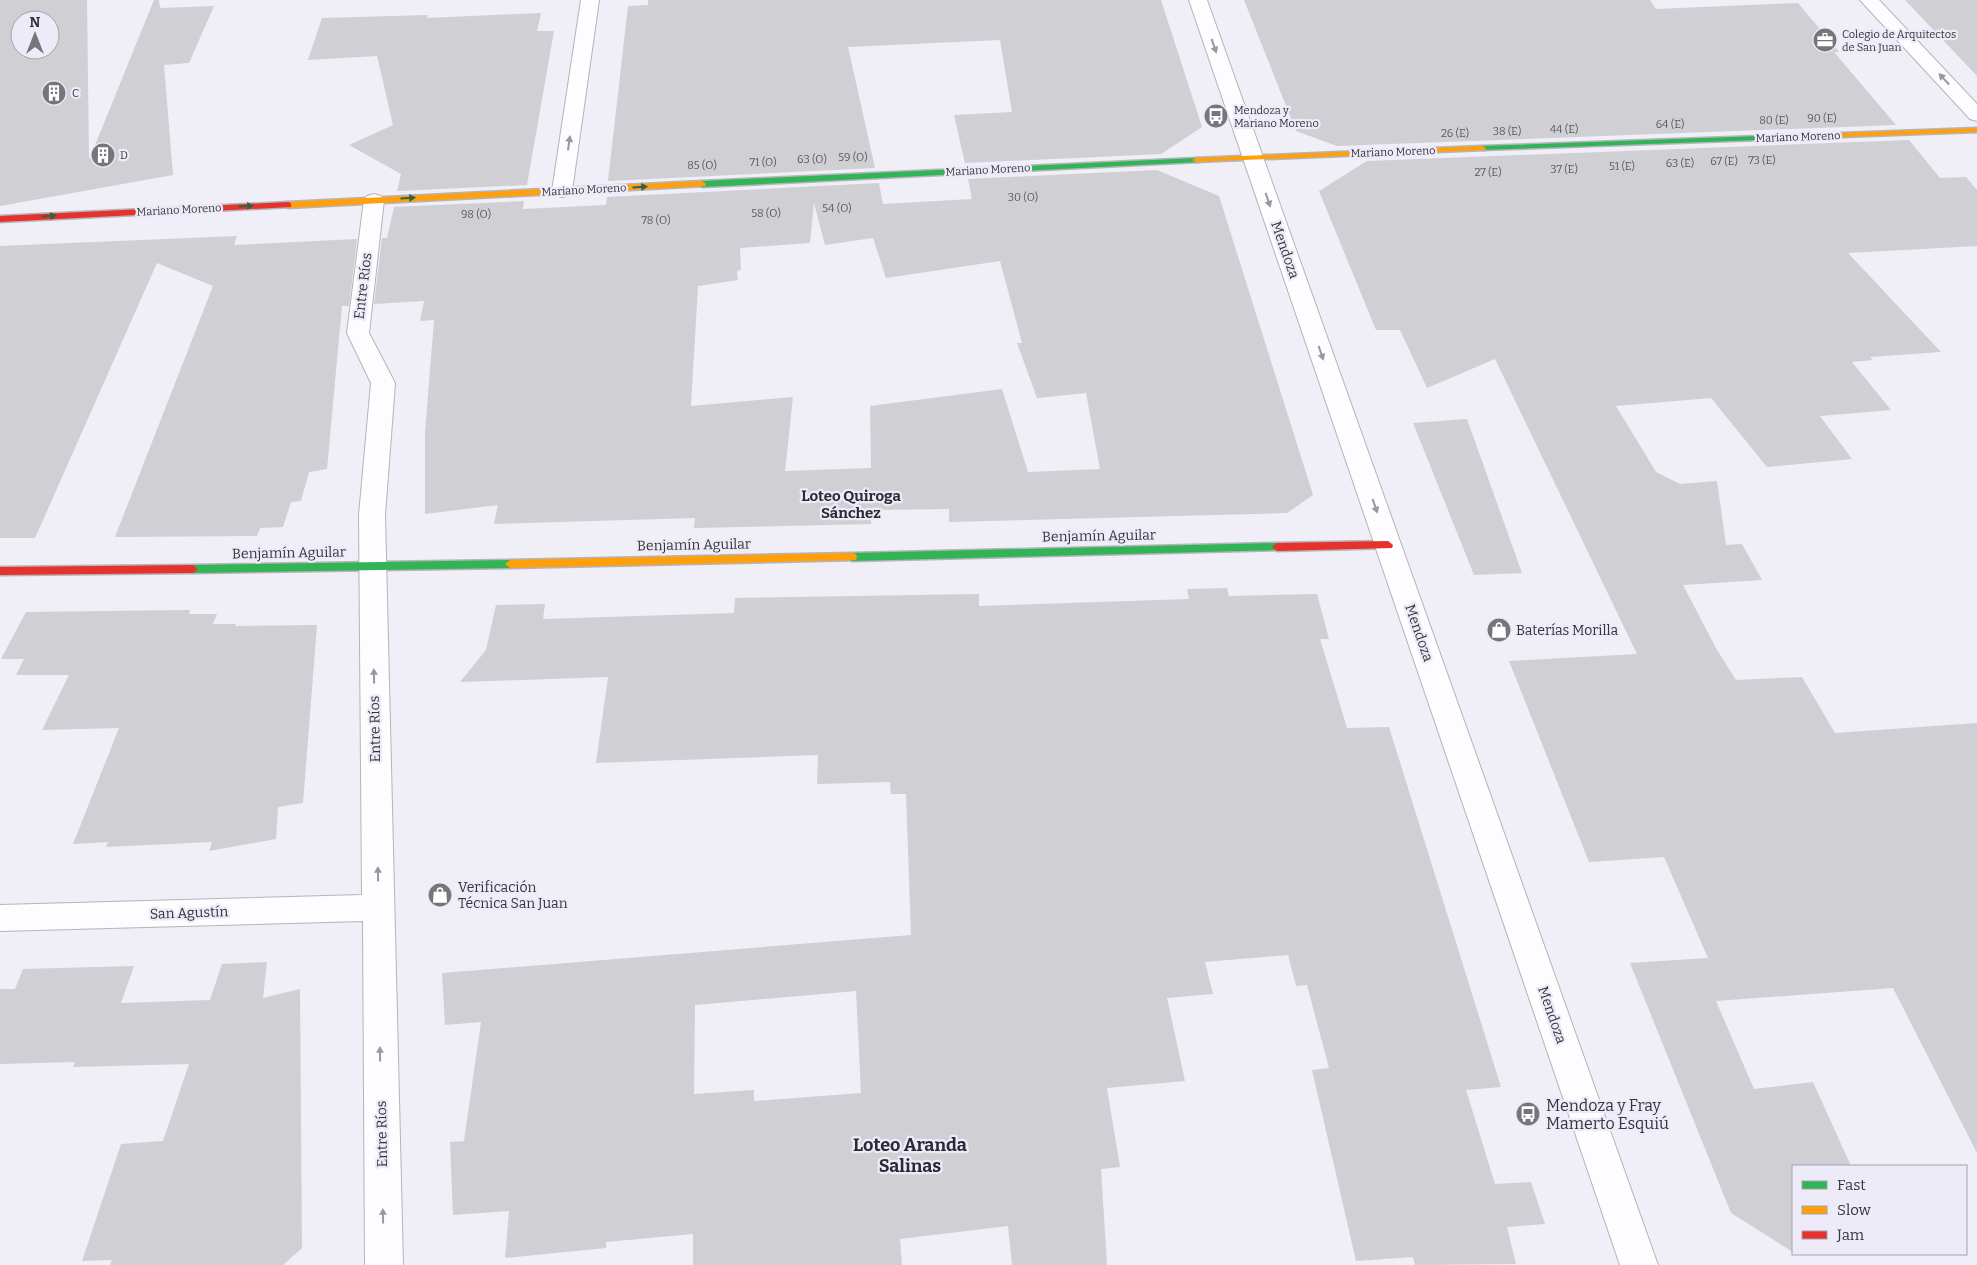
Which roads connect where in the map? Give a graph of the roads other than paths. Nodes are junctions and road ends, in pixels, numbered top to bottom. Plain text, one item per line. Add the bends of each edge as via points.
1 (590, 0) edge
2 (1198, 0) edge
3 (1869, 0) edge
4 (1977, 115) edge
5 (1977, 130) edge
6 (1253, 157) junction
7 (562, 191) junction
8 (374, 200) junction
9 (0, 218) edge
10 (1388, 545) junction
11 (373, 567) junction
12 (0, 571) edge
13 (378, 908) junction
14 (0, 918) edge
15 (384, 1265) edge
16 (1639, 1265) edge

7 -> 1 street
2 -> 6 street, Mendoza
4 -> 3 street
5 - 6 street, Mariano Moreno
7 -> 6 street, Mariano Moreno
6 -> 10 street, Mendoza
8 -> 7 street, Mariano Moreno
9 -> 8 street, Mariano Moreno
8 - 11 street, Entre Ríos via 358,333 384,383 372,515
10 - 11 street, Benjamín Aguilar
10 - 16 street, Mendoza
11 - 12 street, Benjamín Aguilar
13 -> 11 street, Entre Ríos
13 - 14 street, San Agustín
15 -> 13 street, Entre Ríos

